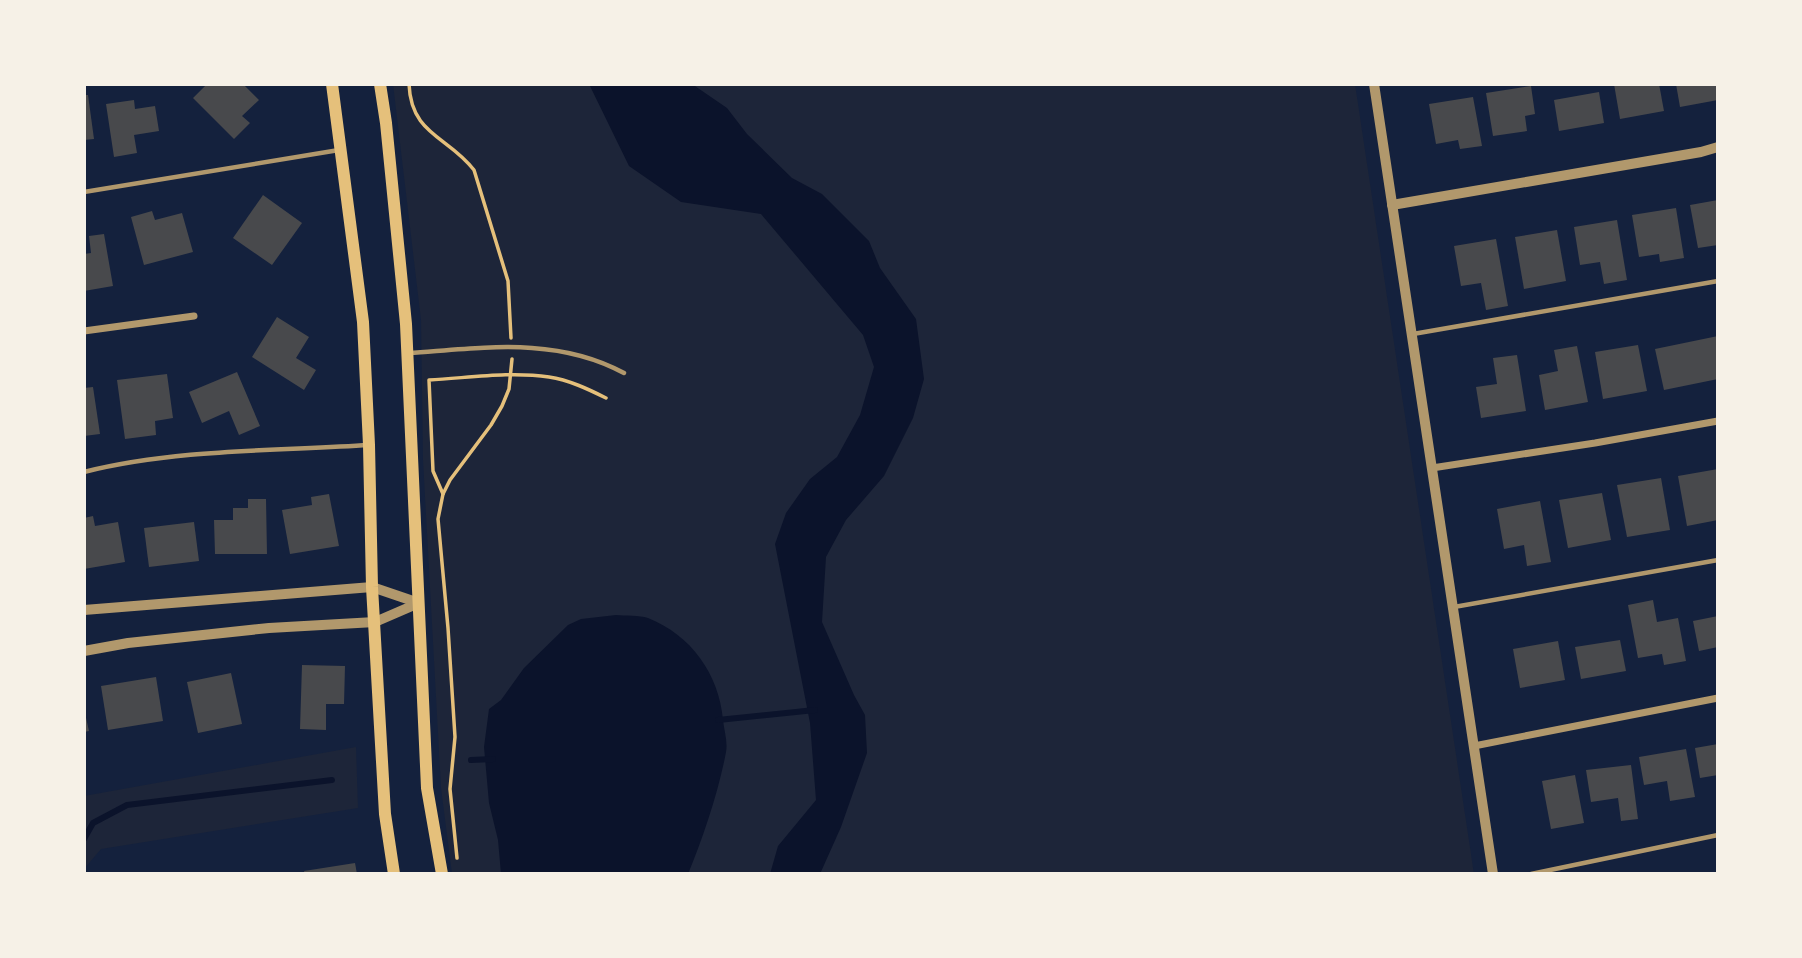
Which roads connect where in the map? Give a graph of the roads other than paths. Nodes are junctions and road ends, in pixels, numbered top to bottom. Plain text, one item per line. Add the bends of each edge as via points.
1 (332, 84) edge
2 (380, 84) edge
3 (1374, 84) edge
4 (1718, 147) edge
5 (342, 150) junction
6 (84, 192) edge
7 (1392, 205) junction
8 (1718, 282) edge
9 (194, 316) dead end
10 (84, 331) edge
11 (1412, 334) junction
12 (408, 353) junction
13 (624, 373) dead end
14 (1718, 421) edge
15 (369, 445) junction
16 (1432, 468) junction
17 (84, 472) edge
18 (1718, 560) edge
19 (372, 587) junction
20 (419, 603) junction
21 (1453, 607) junction
22 (84, 610) edge
23 (375, 622) junction
24 (84, 651) edge
25 (1718, 698) edge
26 (1474, 746) junction
27 (1718, 835) edge
28 (394, 874) edge
29 (442, 874) edge
30 (1493, 874) edge
31 (1531, 874) edge

1 - 5 main road
2 - 12 main road
3 - 7 street
4 - 7 street
5 - 6 lane
5 - 15 main road via 363,322
7 - 11 street
8 - 11 lane
9 - 10 street
11 - 16 street
12 - 13 lane via 512,346 571,352
12 - 20 main road
14 - 16 street
15 - 17 lane via 126,461
15 - 19 main road
16 - 21 street
18 - 21 lane
19 - 20 street
19 - 22 street
19 - 23 main road
20 - 23 street
20 - 29 main road via 427,788
21 - 26 street
23 - 24 street via 256,629
23 - 28 main road
25 - 26 street
26 - 30 street
27 - 31 lane

